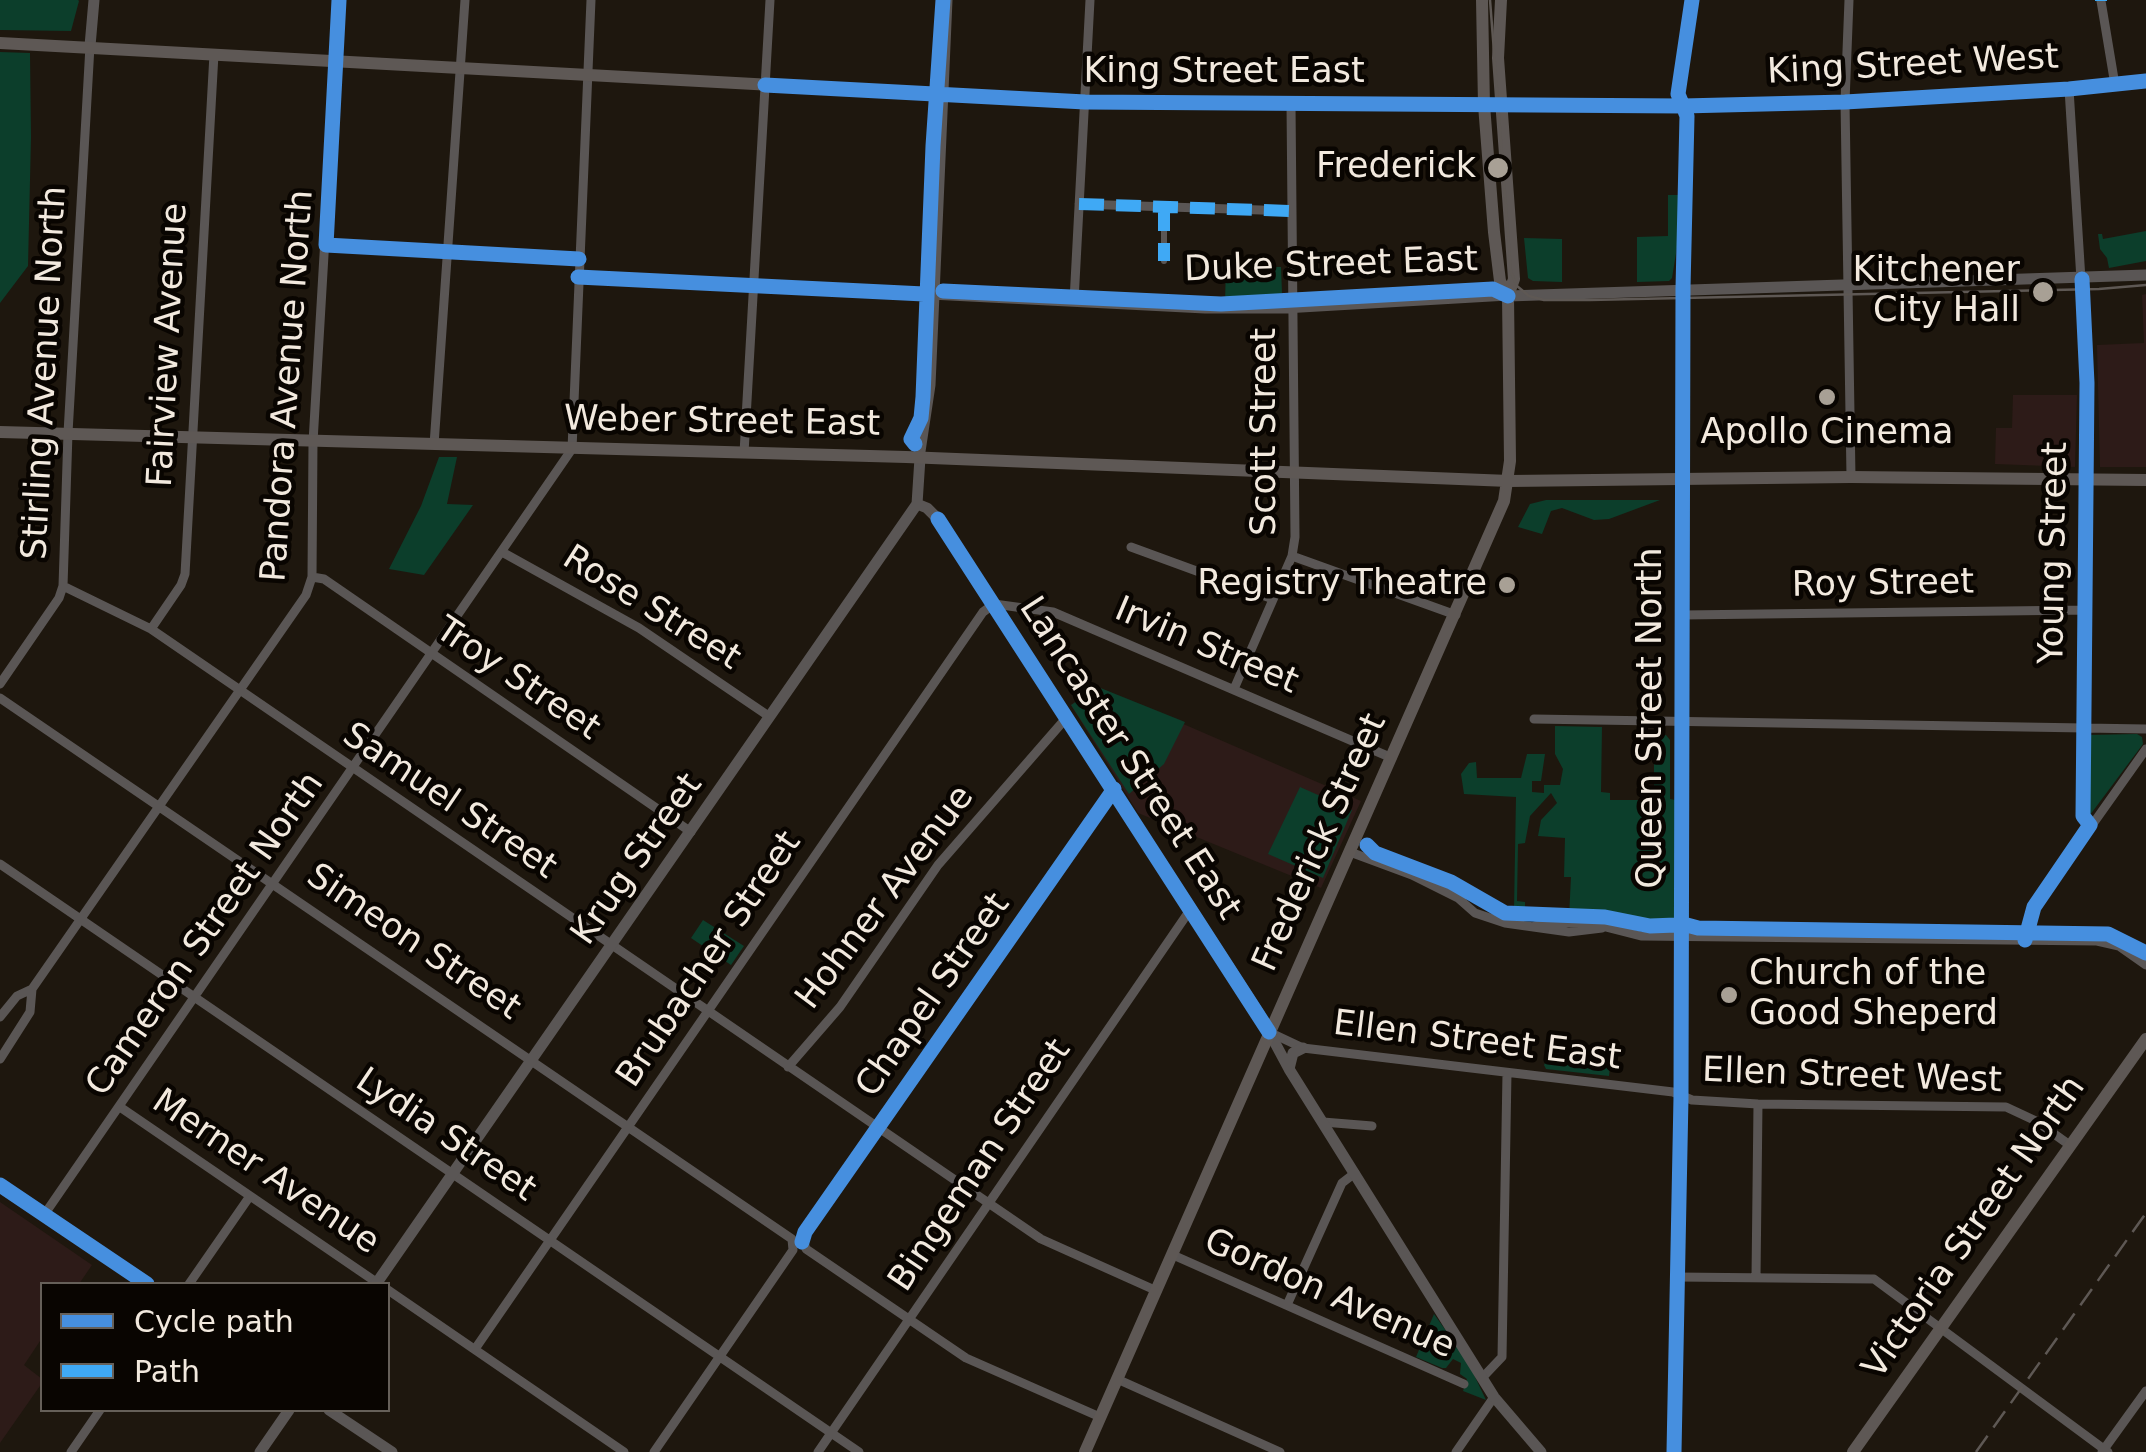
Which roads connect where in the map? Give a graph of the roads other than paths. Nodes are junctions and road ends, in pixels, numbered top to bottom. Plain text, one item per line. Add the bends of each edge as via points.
1 (94, 0) edge
2 (339, 0) edge
3 (465, 0) edge
4 (592, 0) edge
5 (770, 0) edge
6 (948, 0) edge
7 (1090, 0) edge
8 (1482, 0) edge
9 (1501, 0) edge
10 (1692, 0) edge
11 (1849, 0) edge
12 (2101, 1) edge
13 (0, 43) edge
14 (90, 46) junction
15 (214, 54) junction
16 (336, 61) junction
17 (460, 67) junction
18 (588, 75) junction
19 (2146, 81) edge
20 (2115, 84) junction
21 (766, 85) junction
22 (2070, 89) junction
23 (944, 94) junction
24 (1085, 102) junction
25 (1845, 102) junction
26 (1291, 104) junction
27 (1484, 105) junction
28 (1502, 105) junction
29 (1683, 106) junction
30 (1079, 204) junction
31 (1164, 206) junction
32 (1291, 211) junction
33 (326, 246) junction
34 (445, 253) junction
35 (579, 259) junction
36 (1164, 260) dead end
37 (2146, 275) edge
38 (578, 276) junction
39 (2082, 279) junction
40 (1849, 284) junction
41 (755, 286) junction
42 (1683, 288) junction
43 (935, 295) junction
44 (1508, 296) junction
45 (1074, 301) junction
46 (1294, 309) junction
47 (0, 432) edge
48 (68, 432) junction
49 (190, 437) junction
50 (314, 442) junction
51 (434, 445) junction
52 (572, 449) junction
53 (744, 453) junction
54 (920, 458) junction
55 (1295, 472) junction
56 (1851, 478) junction
57 (1682, 479) junction
58 (2087, 479) junction
59 (2146, 480) edge
60 (1509, 481) junction
61 (917, 504) junction
62 (1131, 547) dead end
63 (502, 552) junction
64 (1292, 556) junction
65 (312, 577) junction
66 (63, 586) junction
67 (1273, 599) junction
68 (994, 604) junction
69 (2084, 610) junction
70 (1456, 615) junction
71 (1682, 615) junction
72 (151, 629) junction
73 (432, 654) junction
74 (0, 684) edge
75 (1234, 689) junction
76 (238, 690) junction
77 (0, 698) edge
78 (770, 717) junction
79 (1068, 717) junction
80 (1534, 719) dead end
81 (1682, 722) junction
82 (2083, 728) junction
83 (2146, 728) edge
84 (2146, 750) edge
85 (1392, 758) junction
86 (353, 770) junction
87 (1114, 789) junction
88 (159, 806) junction
89 (2090, 825) junction
90 (690, 832) junction
91 (1350, 852) junction
92 (0, 864) edge
93 (274, 884) junction
94 (1190, 910) junction
95 (81, 919) junction
96 (1682, 936) junction
97 (2025, 940) junction
98 (612, 945) junction
99 (2146, 964) edge
100 (32, 989) junction
101 (195, 999) junction
102 (708, 1012) junction
103 (0, 1017) edge
104 (1269, 1032) junction
105 (2146, 1039) edge
106 (1303, 1048) junction
107 (0, 1059) edge
108 (533, 1060) junction
109 (788, 1067) junction
110 (1289, 1069) junction
111 (1508, 1073) junction
112 (1681, 1096) junction
113 (1758, 1104) junction
114 (120, 1107) junction
115 (1323, 1122) junction
116 (1372, 1126) dead end
117 (629, 1128) junction
118 (879, 1128) junction
119 (2071, 1146) junction
120 (1356, 1173) junction
121 (455, 1175) junction
122 (0, 1185) edge
123 (250, 1196) junction
124 (988, 1204) junction
125 (44, 1215) junction
126 (550, 1241) junction
127 (798, 1244) junction
128 (1173, 1255) junction
129 (1677, 1277) junction
130 (1756, 1277) junction
131 (144, 1282) edge
132 (190, 1282) edge
133 (375, 1282) edge
134 (379, 1282) edge
135 (390, 1291) edge
136 (1157, 1291) junction
137 (1287, 1304) junction
138 (910, 1320) junction
139 (1942, 1328) junction
140 (475, 1350) junction
141 (718, 1358) junction
142 (1483, 1377) junction
143 (1118, 1379) junction
144 (1464, 1384) dead end
145 (2146, 1391) edge
146 (1494, 1397) junction
147 (99, 1412) edge
148 (288, 1412) edge
149 (332, 1412) edge
150 (1100, 1417) junction
151 (830, 1434) junction
152 (2105, 1451) edge
153 (71, 1452) edge
154 (260, 1452) edge
155 (392, 1452) edge
156 (624, 1452) edge
157 (654, 1452) edge
158 (818, 1452) edge
159 (858, 1452) edge
160 (1085, 1452) edge
161 (1280, 1452) edge
162 (1456, 1452) edge
163 (1542, 1452) edge
164 (1674, 1452) edge
165 (1853, 1452) edge

1 - 14 street
2 - 16 street, Pandora Avenue North
3 - 17 street
4 - 18 street
5 - 21 street
6 - 23 street
7 - 24 street
8 - 27 main road, Frederick Street
9 - 28 main road, Frederick Street
10 - 29 street, Queen Street North via 1678,94
11 - 25 street
12 - 20 street
13 - 14 main road, King Street East
14 - 15 main road, King Street East
14 - 48 street, Stirling Avenue North
15 - 16 main road, King Street East
15 - 49 street, Fairview Avenue
16 - 17 main road, King Street East
16 - 33 street, Pandora Avenue North
17 - 18 main road, King Street East
17 - 34 street
18 - 21 main road, King Street East
18 - 35 street
19 - 20 main road, King Street West
20 - 22 main road, King Street West
21 - 23 main road, King Street East
21 - 41 street
22 - 25 main road, King Street West
22 - 39 street, Young Street
23 - 24 main road, King Street East
23 - 43 street
24 - 26 main road, King Street East
24 - 30 street
25 - 29 main road, King Street West
25 - 40 street
26 - 27 main road, King Street East
26 - 32 street, Scott Street
27 - 28 main road, King Street East
27 - 44 main road, Frederick Street via 1500,280
28 - 29 main road, King Street East
28 - 44 main road, Frederick Street via 1514,250
29 - 42 street, Queen Street North
30 - 31 street
30 - 45 street
31 - 32 street
31 - 36 street
32 - 46 street, Scott Street
33 - 34 street
33 - 50 street, Pandora Avenue North
34 - 35 street
34 - 51 street
35 - 38 street
37 - 39 street, Duke Street East
38 - 41 street, Duke Street East
38 - 52 street
39 - 40 street, Duke Street East
39 - 58 street, Young Street
40 - 42 street, Duke Street East
40 - 56 street
41 - 43 street, Duke Street East
41 - 53 street
42 - 44 street, Duke Street East
42 - 57 street, Queen Street North
43 - 45 street, Duke Street East
43 - 54 street
44 - 46 street, Duke Street East
44 - 60 main road, Frederick Street
45 - 46 street, Duke Street East
46 - 55 street, Scott Street
47 - 48 main road, Weber Street East
48 - 49 main road, Weber Street East
48 - 66 street, Stirling Avenue North
49 - 50 main road, Weber Street East
49 - 72 street, Fairview Avenue via 185,574
50 - 51 main road, Weber Street East
50 - 65 street, Pandora Avenue North
51 - 52 main road, Weber Street East
52 - 53 main road, Weber Street East
52 - 63 street, Cameron Street North
53 - 54 main road, Weber Street East
54 - 55 main road, Weber Street East
54 - 61 street
55 - 60 main road, Weber Street East
55 - 64 street, Scott Street
56 - 57 main road, Weber Street East
56 - 58 main road, Weber Street East
57 - 60 main road, Weber Street East
57 - 71 street, Queen Street North
58 - 59 main road, Weber Street East
58 - 69 street, Young Street
60 - 70 main road, Frederick Street
61 - 68 street, Lancaster Street East via 938,520
61 - 78 street, Krug Street
62 - 67 street
63 - 73 street, Cameron Street North
63 - 78 street, Rose Street via 640,628
64 - 67 street, Scott Street
64 - 70 street
65 - 73 street, Troy Street
65 - 76 street, Pandora Avenue North
66 - 72 street, Samuel Street
66 - 74 street, Stirling Avenue North
67 - 75 street, Scott Street
68 - 75 street, Irvin Street via 1052,612
68 - 79 street, Lancaster Street East
68 - 102 street, Brubacher Street
69 - 71 street, Roy Street
69 - 82 street, Young Street
70 - 85 main road, Frederick Street
71 - 81 street, Queen Street North
72 - 76 street, Samuel Street
73 - 86 street, Cameron Street North
73 - 90 street, Troy Street
75 - 85 street, Irvin Street
76 - 86 street, Samuel Street
76 - 88 street, Pandora Avenue North
77 - 88 street, Simeon Street
78 - 90 street, Krug Street
79 - 87 street, Lancaster Street East
79 - 109 street, Hohner Avenue via 938,865 840,1008
80 - 81 street
81 - 82 street
81 - 96 street, Queen Street North
82 - 83 street
82 - 89 street, Young Street via 2082,816
84 - 89 street
85 - 91 main road, Frederick Street
86 - 93 street, Cameron Street North
86 - 98 street, Samuel Street
87 - 94 street, Lancaster Street East
87 - 118 street, Chapel Street
88 - 93 street, Simeon Street
88 - 95 street, Pandora Avenue North
89 - 97 street via 2034,906
90 - 98 street, Krug Street
91 - 96 street via 1505,923
91 - 104 main road, Frederick Street
92 - 95 street, Lydia Street
93 - 101 street, Cameron Street North
93 - 108 street, Simeon Street
94 - 104 street, Lancaster Street East
94 - 124 street, Bingeman Street
95 - 100 street, Pandora Avenue North
95 - 101 street, Lydia Street
96 - 97 street
96 - 112 street, Queen Street North
97 - 99 street via 2097,941
98 - 102 street, Samuel Street
98 - 108 street, Krug Street
100 - 103 street
100 - 107 street via 30,1012
101 - 114 street, Cameron Street North
101 - 121 street, Lydia Street
102 - 109 street, Samuel Street
102 - 117 street, Brubacher Street
104 - 106 street, Ellen Street East
104 - 110 street, Lancaster Street East
104 - 128 main road, Frederick Street
105 - 119 main road, Victoria Street North
106 - 110 street
106 - 111 street, Ellen Street East
108 - 117 street, Simeon Street
108 - 121 street, Krug Street
109 - 118 street, Samuel Street
110 - 115 street, Lancaster Street East
111 - 112 street, Ellen Street East
111 - 142 street via 1502,1357
112 - 113 street, Ellen Street West
112 - 129 street, Queen Street North
113 - 119 street, Ellen Street West via 2006,1107
113 - 130 street
114 - 123 street, Merner Avenue
114 - 125 street, Cameron Street North
115 - 116 street
115 - 120 street, Lancaster Street East
117 - 126 street, Brubacher Street
117 - 127 street, Simeon Street
118 - 124 street, Samuel Street
118 - 127 street, Chapel Street
119 - 139 main road, Victoria Street North
120 - 137 street via 1342,1183
120 - 142 street, Lancaster Street East
121 - 126 street, Lydia Street
121 - 134 street, Krug Street
122 - 125 street
123 - 132 street
123 - 133 street, Merner Avenue
124 - 136 street, Samuel Street via 1050,1244
124 - 138 street, Bingeman Street
125 - 131 street
126 - 140 street, Brubacher Street
126 - 141 street, Lydia Street
127 - 138 street, Simeon Street
127 - 141 street, Chapel Street
128 - 136 main road, Frederick Street
128 - 137 street, Gordon Avenue
129 - 130 street
129 - 164 street, Queen Street North
130 - 139 street via 1874,1278
135 - 140 street, Merner Avenue
136 - 143 main road, Frederick Street
137 - 144 street, Gordon Avenue
138 - 150 street, Simeon Street via 966,1358
138 - 151 street, Bingeman Street
139 - 152 street
139 - 165 main road, Victoria Street North
140 - 156 street, Merner Avenue
141 - 151 street, Lydia Street
141 - 157 street, Chapel Street
142 - 146 street, Lancaster Street East
143 - 150 main road, Frederick Street
143 - 161 street
145 - 152 street
146 - 162 street
146 - 163 street, Lancaster Street East
147 - 153 street
148 - 154 street
149 - 155 street
150 - 160 main road, Frederick Street
151 - 158 street, Bingeman Street
151 - 159 street, Lydia Street

